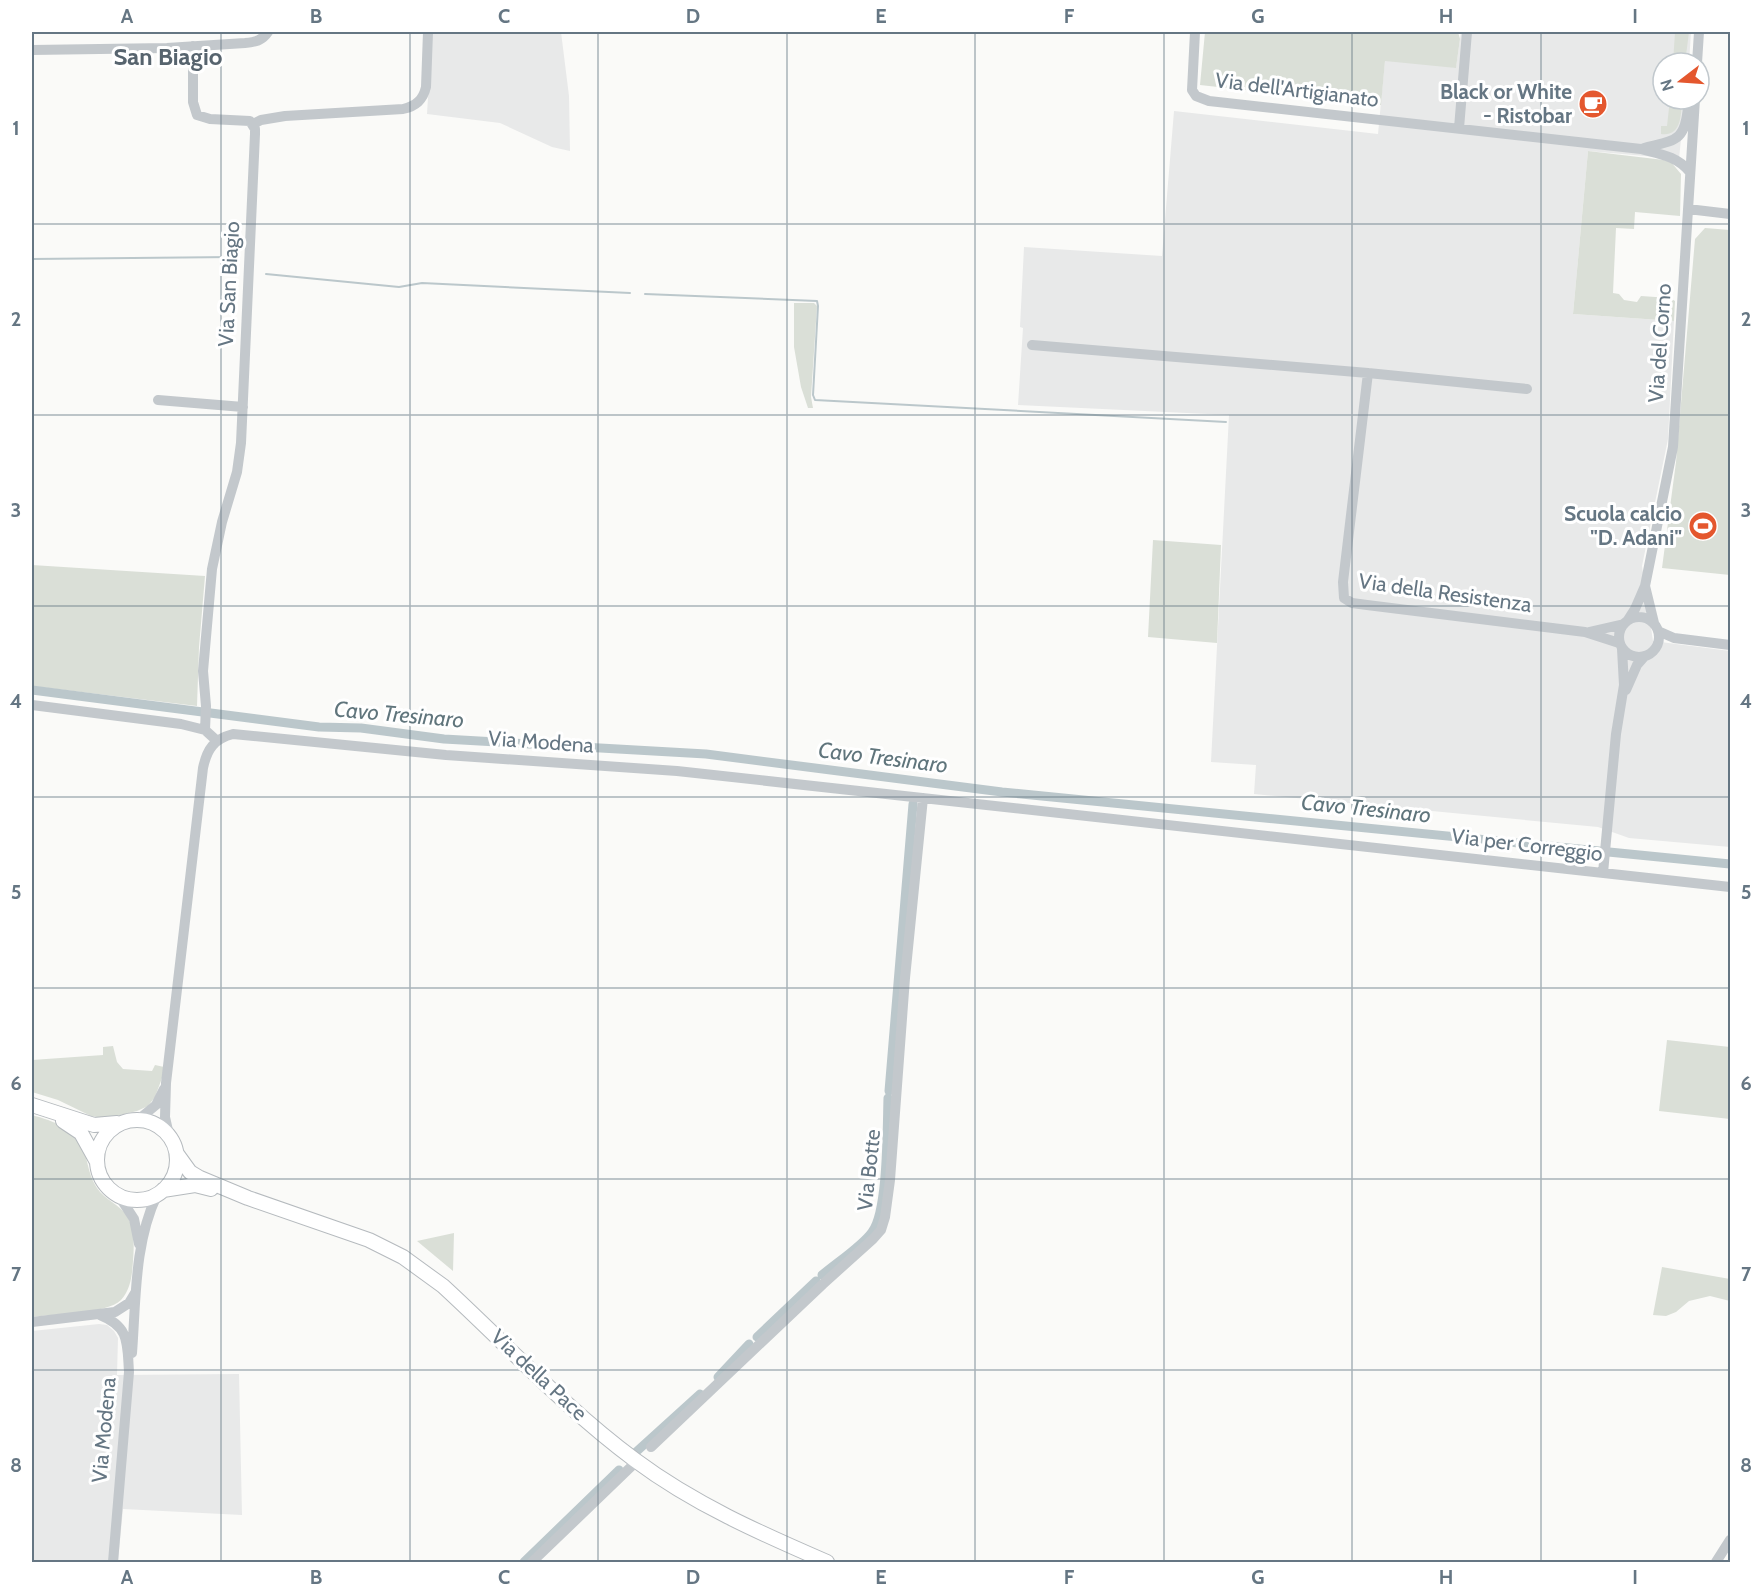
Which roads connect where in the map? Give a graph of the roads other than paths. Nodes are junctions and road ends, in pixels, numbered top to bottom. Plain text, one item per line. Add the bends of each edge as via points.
1 (268, 32) edge
2 (428, 32) edge
3 (1195, 32) edge
4 (1467, 32) edge
5 (1700, 32) edge
6 (192, 46) junction
7 (32, 50) edge
8 (1698, 51) edge
9 (1687, 111) edge
10 (1694, 111) edge
11 (253, 124) junction
12 (1460, 128) junction
13 (1641, 148) junction
14 (1691, 150) junction
15 (1690, 172) junction
16 (1688, 209) junction
17 (1731, 214) edge
18 (1032, 345) dead end
19 (1368, 373) junction
20 (1527, 389) dead end
21 (158, 400) dead end
22 (243, 407) junction
23 (1645, 586) junction
24 (1626, 622) junction
25 (1656, 627) junction
26 (1585, 632) junction
27 (1690, 641) junction
28 (1731, 645) edge
29 (1621, 646) junction
30 (1648, 655) junction
31 (1621, 701) junction
32 (32, 705) edge
33 (205, 726) junction
34 (216, 740) junction
35 (923, 798) junction
36 (996, 806) joint
37 (1603, 868) junction
38 (1731, 887) edge
39 (166, 1083) junction
40 (32, 1106) edge
41 (139, 1119) junction
42 (122, 1122) junction
43 (169, 1136) junction
44 (177, 1154) junction
45 (97, 1163) junction
46 (160, 1193) junction
47 (119, 1196) junction
48 (248, 1198) junction
49 (140, 1259) junction
50 (137, 1290) junction
51 (99, 1315) junction
52 (32, 1322) edge
53 (129, 1384) junction
54 (651, 1447) dead end
55 (637, 1461) junction
56 (1731, 1540) edge
57 (113, 1563) edge
58 (532, 1563) edge
59 (827, 1563) edge
60 (1716, 1563) edge

1 - 6 street via 255,42
2 - 11 street via 426,87 414,105 403,109 274,117
3 - 12 street, Via dell'Artigianato via 1191,85 1196,96 1203,99
4 - 12 street
5 - 8 street
6 - 7 street
6 - 11 street via 193,102 197,115 246,119
9 - 13 street via 1685,126 1677,138
10 - 14 street, Via del Corno
11 - 22 street, Via San Biagio
12 - 13 street, Via dell'Artigianato
13 - 14 street via 1671,145
13 - 15 street, Via dell'Artigianato via 1673,157
14 - 15 street, Via del Corno
15 - 16 street, Via del Corno
16 - 17 street
16 - 23 street, Via del Corno via 1673,447
18 - 19 street
19 - 20 street
19 - 26 street, Via della Resistenza via 1344,598 1352,603
21 - 22 street
22 - 33 street, Via San Biagio via 239,463 212,569 203,671
23 - 24 street, Via del Corno
23 - 25 street, Via del Corno
24 - 25 street via 1637,617
24 - 26 street, Via della Resistenza
24 - 29 street, Via del Corno via 1620,630
25 - 27 street via 1674,638
25 - 30 street, Via del Corno via 1659,642
26 - 29 street, Via della Resistenza
27 - 28 street
27 - 30 street via 1663,645
29 - 30 street via 1632,657
29 - 31 street, Via del Corno
30 - 31 street, Via del Corno via 1638,665
31 - 37 street, Via del Corno
32 - 33 street
33 - 34 street
34 - 35 street, Via Modena via 244,733 446,755 677,771
34 - 39 street via 203,768
35 - 36 street, Via Modena
35 - 54 street, Via Botte via 904,978 890,1180 881,1230
36 - 37 street, Via per Correggio
37 - 38 street, Via per Correggio
39 - 41 street via 156,1105
39 - 43 street
40 - 42 main road via 94,1125
40 - 45 main road via 81,1133
41 - 42 main road
41 - 43 main road via 161,1127
42 - 45 main road via 103,1138
43 - 44 main road, Via della Pace
44 - 46 main road via 176,1170
44 - 48 main road, Via della Pace via 190,1172
45 - 47 main road via 104,1182
46 - 47 main road, Via della Pace via 138,1200
46 - 48 main road, Via della Pace via 195,1185
46 - 49 street via 147,1219
47 - 49 street via 134,1219
48 - 55 main road, Via della Pace via 369,1240 421,1268
49 - 50 street
50 - 51 street via 123,1308
50 - 53 street
51 - 52 street
51 - 53 street, Via Modena via 122,1329
53 - 57 street, Via Modena
55 - 58 street
55 - 59 main road, Via della Pace via 729,1519
56 - 60 street

